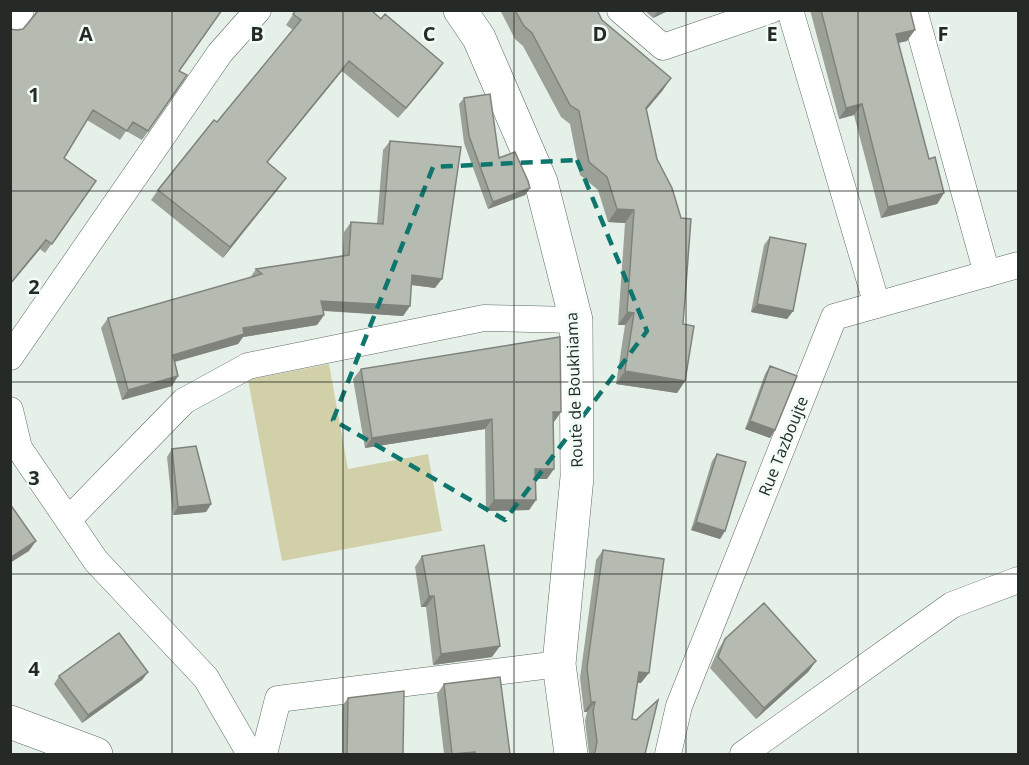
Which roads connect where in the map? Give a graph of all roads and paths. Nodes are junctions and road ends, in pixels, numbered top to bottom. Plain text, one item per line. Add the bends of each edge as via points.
1 (21, 10) edge
2 (258, 10) edge
3 (460, 10) edge
4 (620, 10) edge
5 (771, 10) edge
6 (789, 10) edge
7 (914, 10) edge
8 (10, 25) edge
9 (1018, 265) edge
10 (987, 274) junction
11 (877, 304) junction
12 (576, 320) junction
13 (10, 357) edge
14 (10, 410) edge
15 (68, 519) junction
16 (1018, 580) edge
17 (559, 664) junction
18 (10, 723) edge
19 (96, 754) edge
20 (250, 754) edge
21 (264, 754) edge
22 (571, 754) edge
23 (668, 754) edge
24 (743, 754) edge

1 - 8 street
2 - 13 street via 220,53
3 - 12 street, Route de Boukhiama via 479,38 541,182
4 - 5 street via 663,47
6 - 11 street
7 - 10 street
9 - 10 street, Rue Tazboujte
10 - 11 street, Rue Tazboujte
11 - 23 street, Rue Tazboujte via 834,317 679,706
12 - 15 street via 484,318 248,366 184,401
12 - 17 street, Route de Boukhiama via 577,477
14 - 15 street via 19,448
15 - 20 street via 96,561 206,678
16 - 24 street via 952,605
17 - 21 street via 278,699
17 - 22 street, Route de Boukhiama
18 - 19 street

